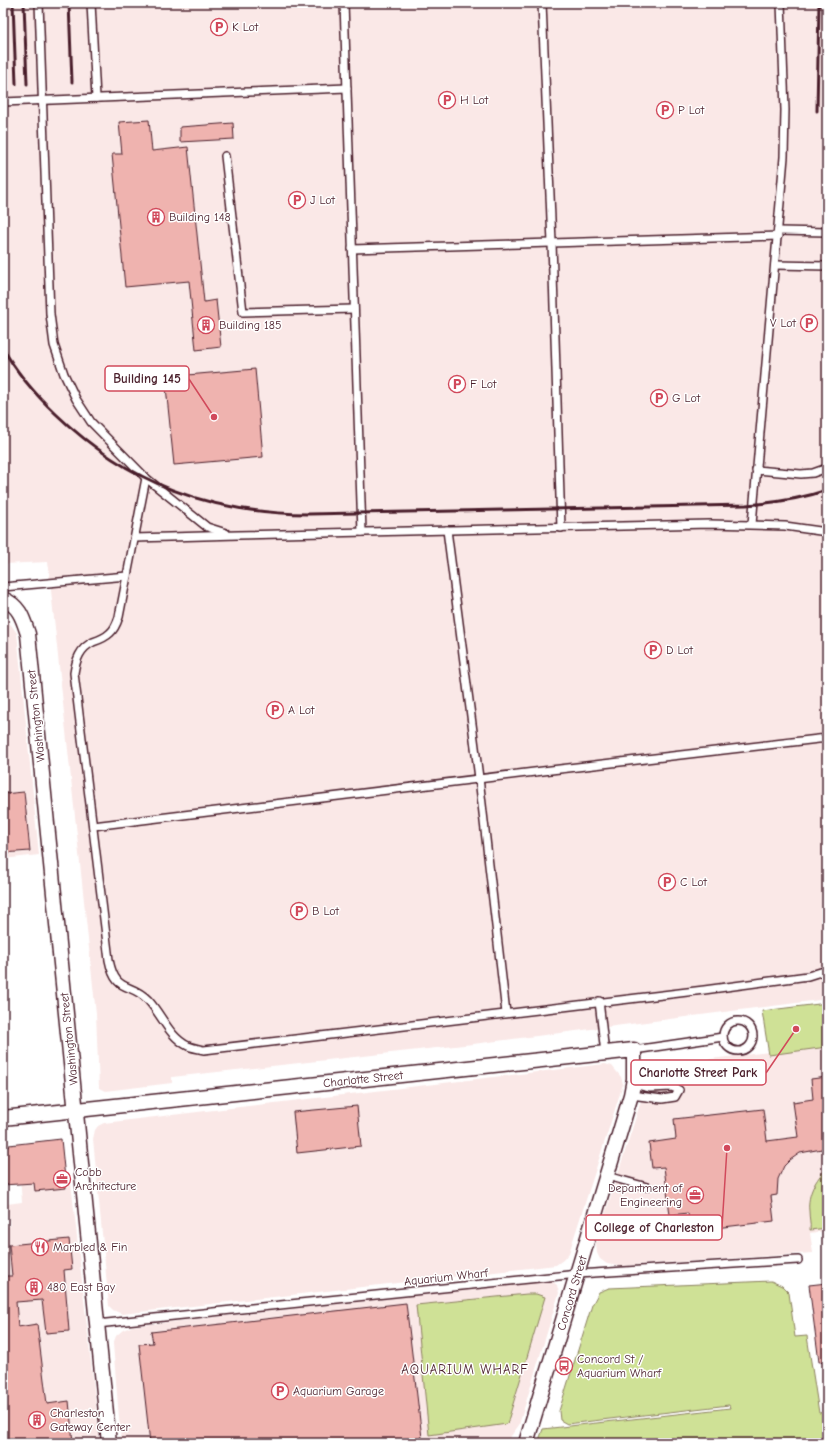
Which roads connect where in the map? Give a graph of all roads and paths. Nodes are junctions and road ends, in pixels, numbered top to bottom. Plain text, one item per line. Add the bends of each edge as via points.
1 (39, 3) edge
2 (92, 3) edge
3 (344, 3) edge
4 (542, 3) edge
5 (781, 3) edge
6 (347, 88) junction
7 (96, 98) junction
8 (42, 100) junction
9 (3, 102) edge
10 (225, 156) dead end
11 (827, 232) edge
12 (778, 234) junction
13 (552, 243) junction
14 (352, 249) junction
15 (775, 265) junction
16 (827, 266) edge
17 (354, 309) junction
18 (827, 468) edge
19 (756, 470) junction
20 (146, 478) junction
21 (752, 524) junction
22 (560, 528) junction
23 (447, 530) junction
24 (362, 532) junction
25 (827, 532) edge
26 (238, 535) junction
27 (135, 538) junction
28 (127, 576) junction
29 (3, 587) edge
30 (3, 599) edge
31 (827, 738) edge
32 (479, 778) junction
33 (93, 826) junction
34 (827, 970) edge
35 (599, 1002) junction
36 (506, 1013) junction
37 (723, 1037) junction
38 (634, 1050) junction
39 (605, 1053) junction
40 (632, 1090) junction
41 (76, 1111) junction
42 (3, 1118) edge
43 (607, 1176) junction
44 (647, 1187) dead end
45 (798, 1260) dead end
46 (578, 1274) junction
47 (97, 1324) junction
48 (109, 1443) edge
49 (526, 1443) edge

1 - 8 lane
2 - 7 lane
3 - 6 lane
4 - 13 lane
5 - 12 lane via 785,110
6 - 7 lane
6 - 14 lane
7 - 8 lane
8 - 9 lane
8 - 20 lane via 50,314 54,345 76,399 91,422
10 - 17 lane via 243,312
11 - 12 lane
12 - 13 lane
12 - 15 lane
13 - 14 lane
13 - 22 lane
14 - 17 lane
15 - 16 lane
15 - 19 lane
17 - 24 lane
18 - 19 lane via 807,474
19 - 21 lane
20 - 26 lane via 208,527
20 - 27 lane
21 - 22 lane
21 - 25 lane
22 - 23 lane
23 - 24 lane
23 - 32 lane
24 - 26 lane
26 - 27 lane
27 - 28 lane
28 - 29 lane
28 - 33 lane via 120,617 114,629 83,650 76,662 74,673
30 - 41 street, Washington Street via 21,613 28,634
31 - 32 lane
32 - 33 lane
32 - 36 lane
33 - 36 lane via 111,972 118,983 148,1000 173,1035 190,1047 204,1050
34 - 35 lane via 808,976
35 - 36 lane
35 - 39 lane
37 - 37 lane via 729,1047 740,1050 750,1045 753,1034 747,1024 736,1021 726,1026
37 - 38 lane, Charlotte Street
38 - 39 street, Charlotte Street
38 - 40 street, Concord Street
39 - 41 street, Charlotte Street
40 - 40 lane via 662,1099 675,1097 679,1090 672,1087
40 - 43 street, Concord Street
41 - 42 street, Charlotte Street
41 - 47 street, Washington Street
43 - 44 lane
43 - 46 street, Concord Street
45 - 46 lane, Aquarium Wharf
46 - 47 lane, Aquarium Wharf
46 - 49 street, Concord Street
47 - 48 street, Washington Street

